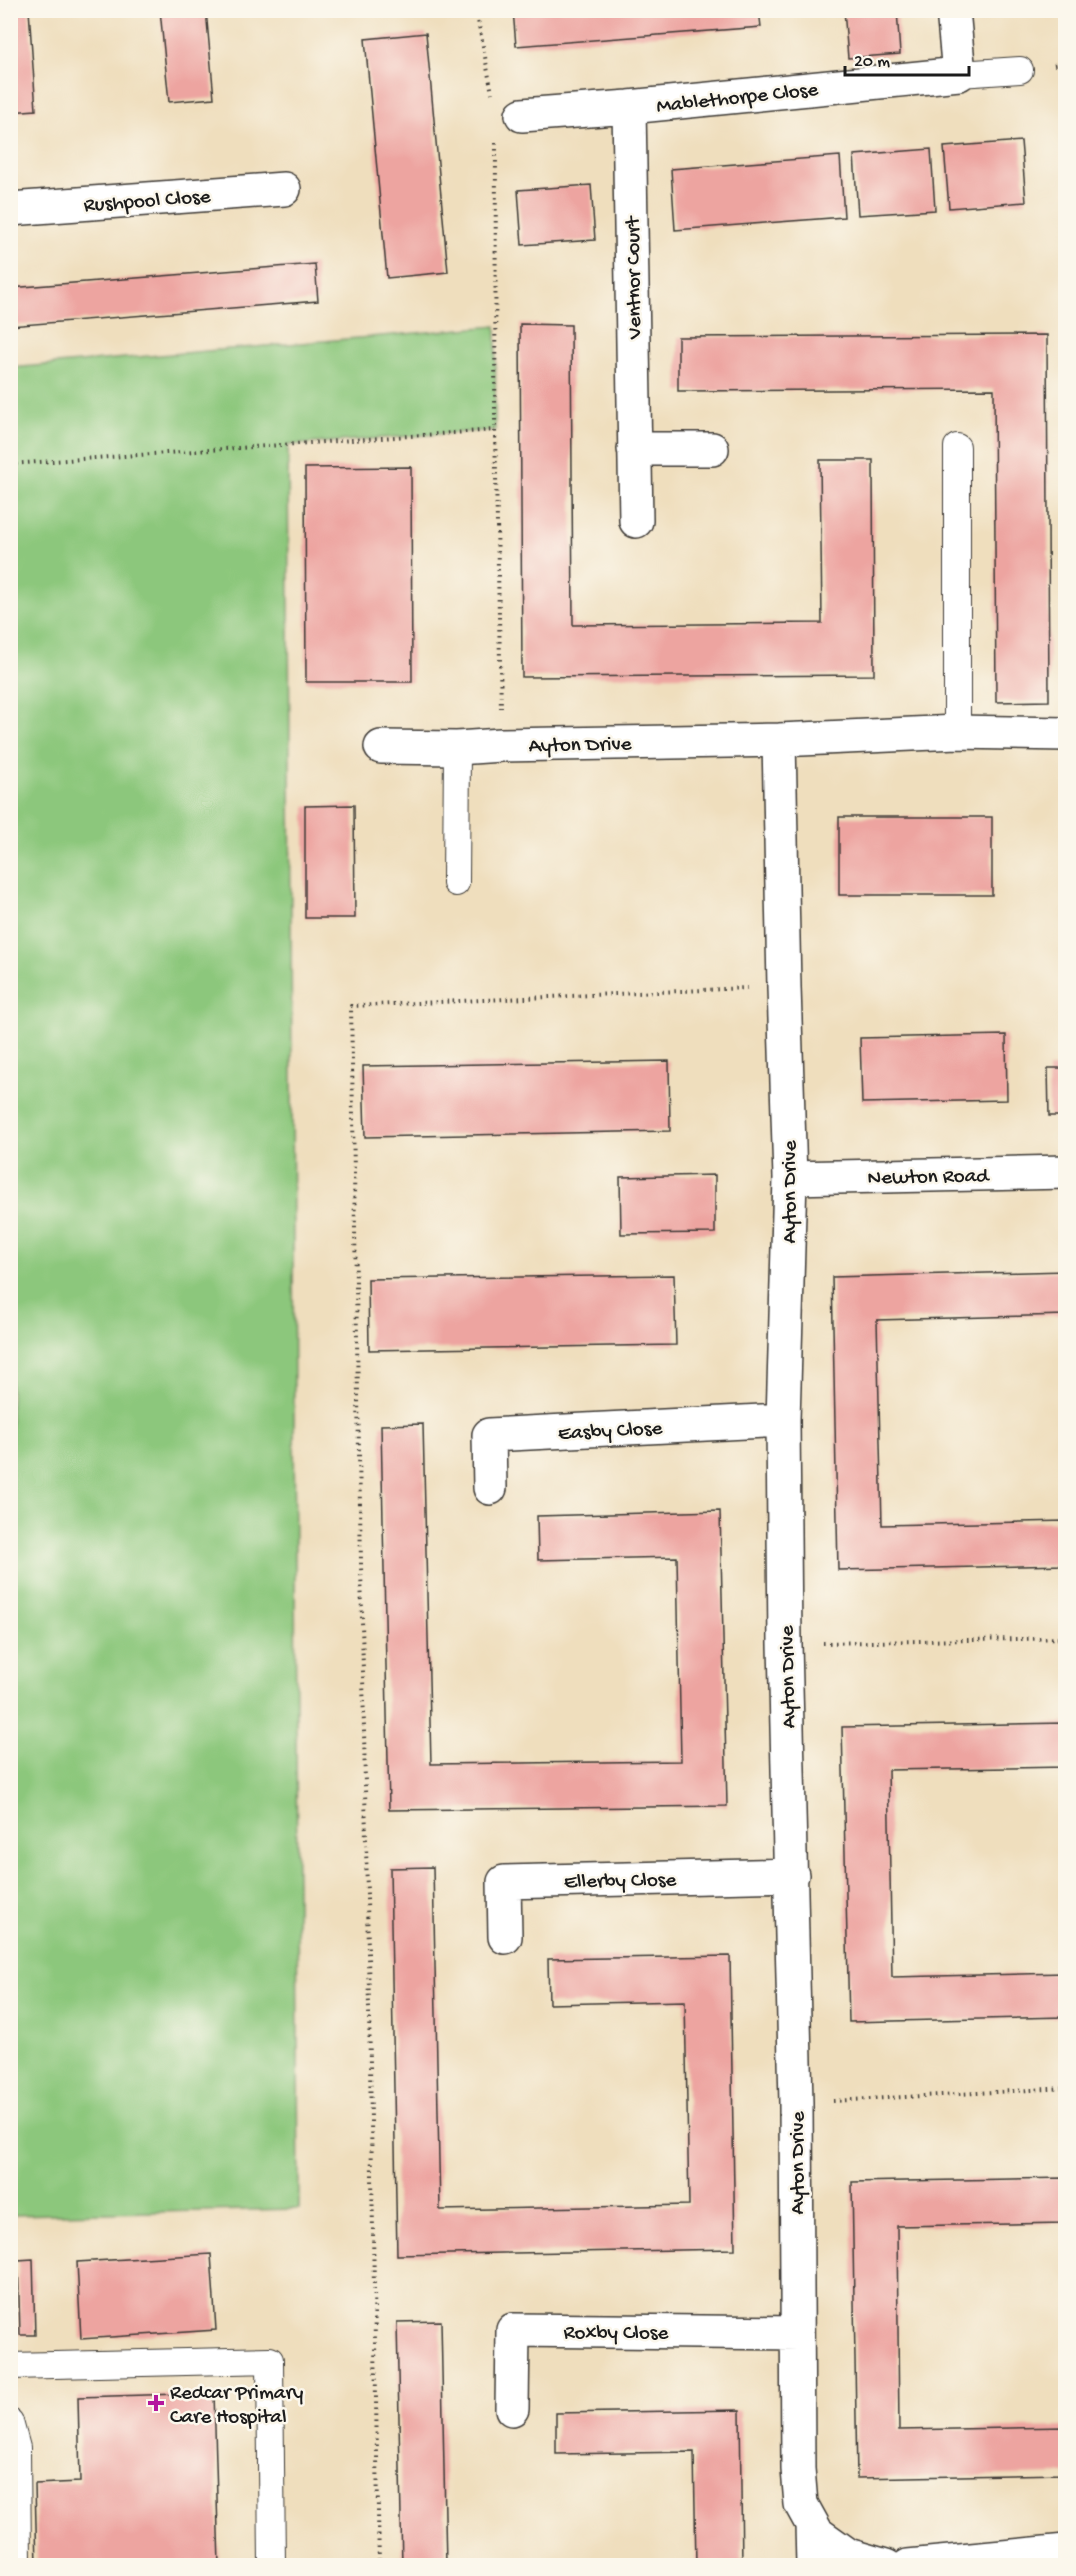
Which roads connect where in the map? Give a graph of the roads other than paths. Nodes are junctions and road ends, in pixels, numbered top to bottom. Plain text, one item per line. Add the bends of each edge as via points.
1 (953, 10) edge
2 (1020, 70) dead end
3 (959, 74) junction
4 (629, 107) junction
5 (509, 115) road end
6 (284, 189) dead end
7 (10, 210) edge
8 (957, 447) dead end
9 (712, 449) dead end
10 (634, 450) junction
11 (636, 521) dead end
12 (957, 732) junction
13 (1065, 734) edge
14 (779, 740) junction
15 (381, 747) dead end
16 (457, 748) junction
17 (456, 883) dead end
18 (1065, 1172) edge
19 (790, 1178) junction
20 (783, 1420) junction
21 (490, 1488) dead end
22 (792, 1875) junction
23 (504, 1936) dead end
24 (797, 2332) junction
25 (10, 2366) edge
26 (512, 2409) dead end
27 (10, 2422) edge
28 (812, 2524) junction
29 (1065, 2551) edge
30 (990, 2561) edge
31 (18, 2565) edge
32 (272, 2565) edge
33 (813, 2565) edge
34 (886, 2565) edge
35 (908, 2565) edge

1 - 3 street
2 - 3 lane
3 - 4 street, Mablethorpe Close
4 - 5 street, Mablethorpe Close
4 - 10 street, Ventnor Court
6 - 7 street, Rushpool Close
8 - 12 lane
9 - 10 street
10 - 11 street, Ventnor Court
12 - 13 street, Ayton Drive
12 - 14 street, Ayton Drive
14 - 16 street, Ayton Drive
14 - 19 street, Ayton Drive
15 - 16 street, Ayton Drive
16 - 17 lane
18 - 19 street, Newton Road
19 - 20 street, Ayton Drive
20 - 21 street, Easby Close via 489,1435
20 - 22 street, Ayton Drive
22 - 23 street, Ellerby Close via 504,1881
22 - 24 street, Ayton Drive
24 - 26 street, Roxby Close via 513,2330
24 - 28 street, Ayton Drive via 798,2469 801,2505
25 - 32 lane via 270,2360
27 - 31 lane via 17,2448
28 - 33 street
28 - 34 street, Ayton Drive via 817,2534 848,2556
29 - 30 street
30 - 35 street

